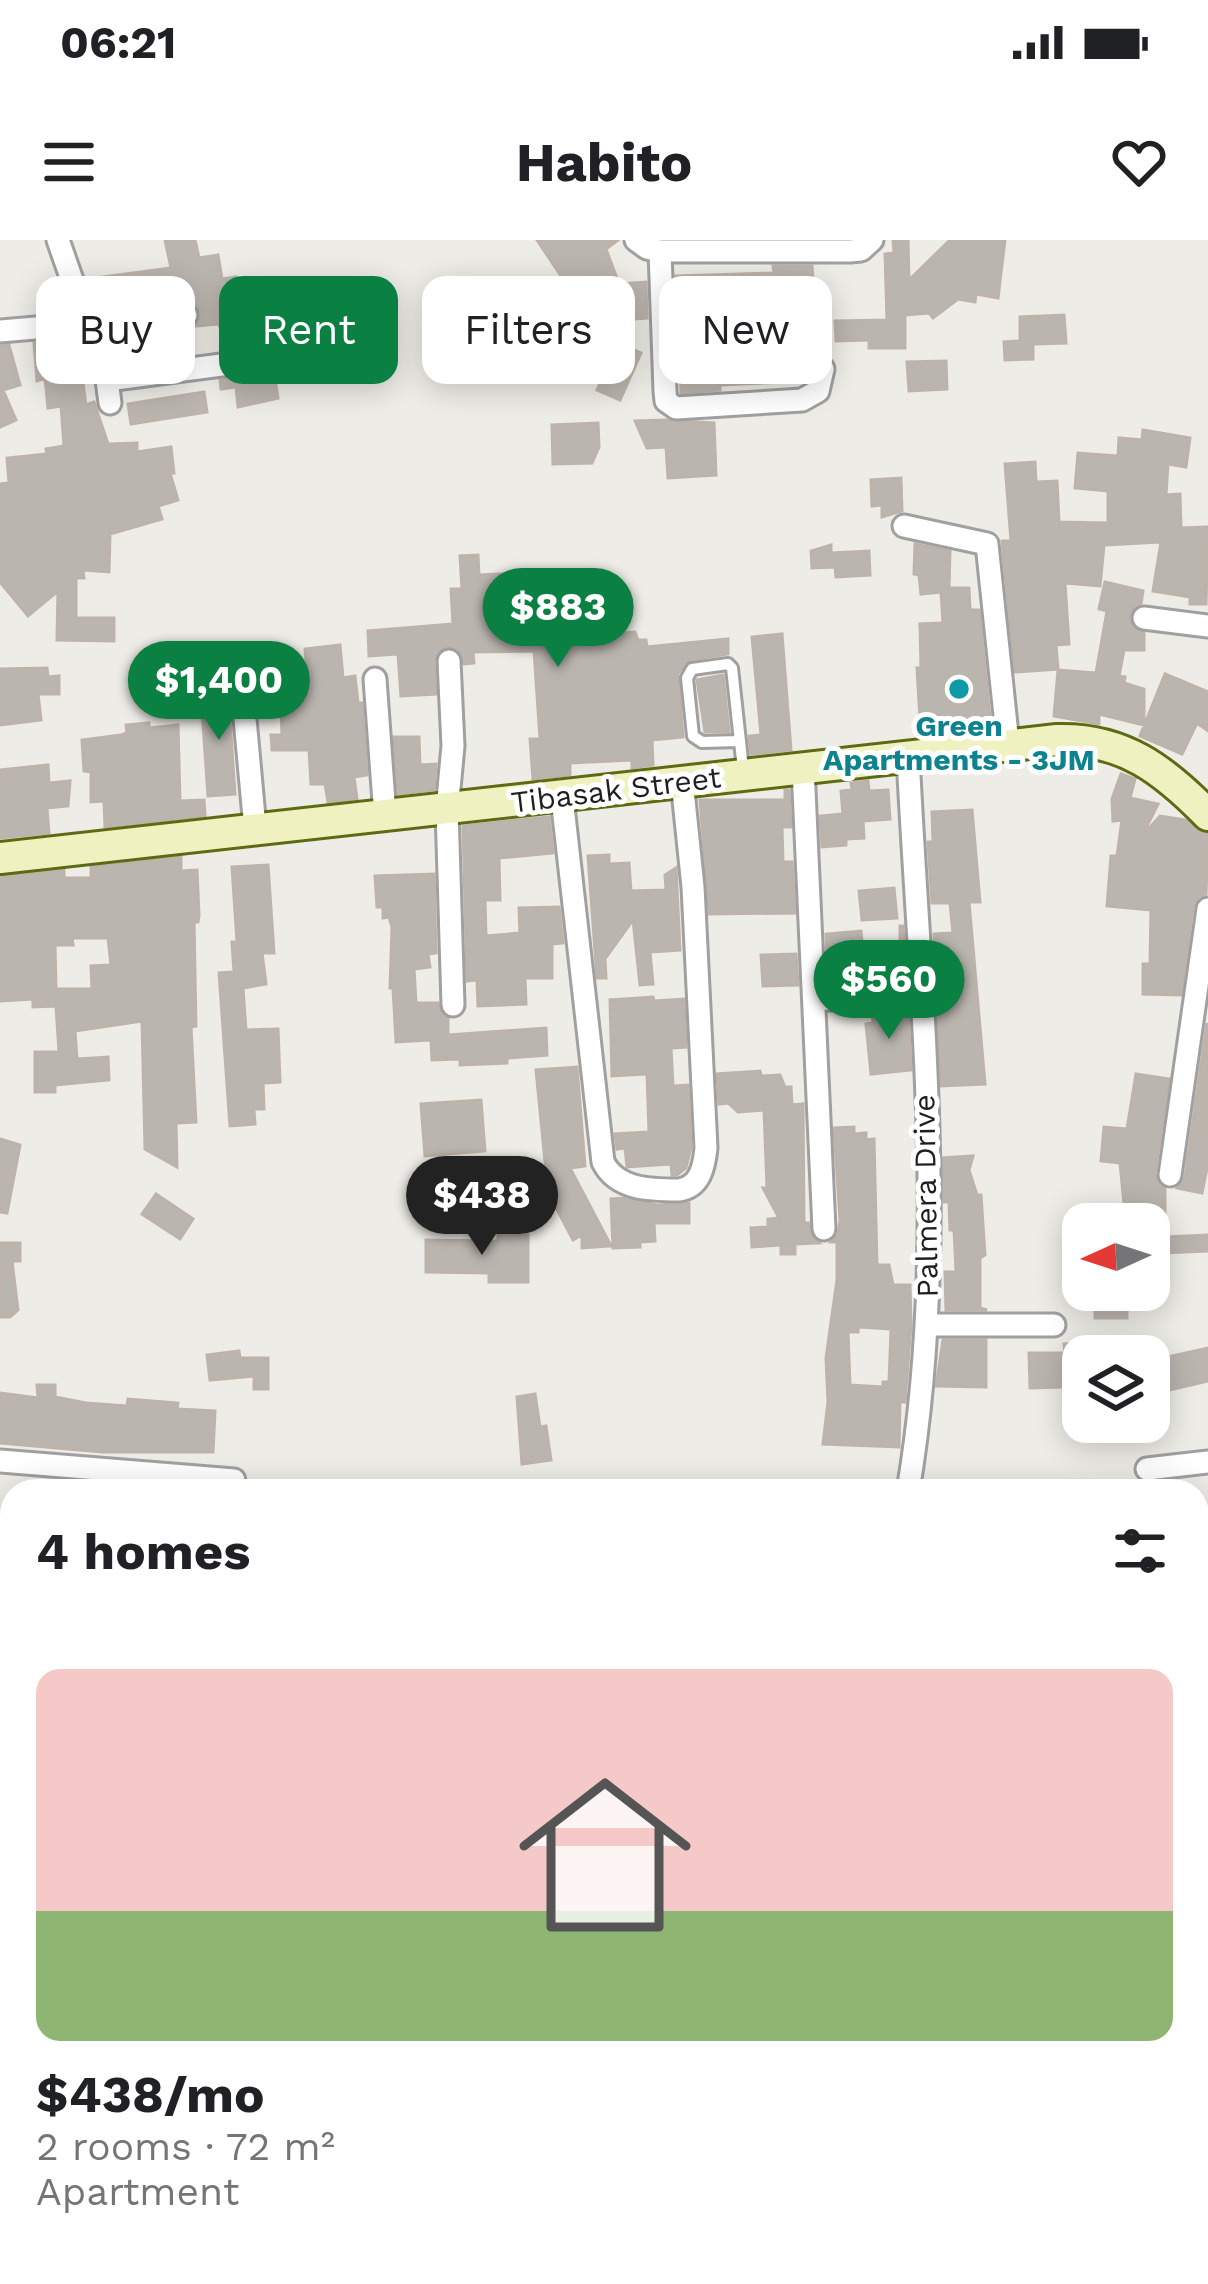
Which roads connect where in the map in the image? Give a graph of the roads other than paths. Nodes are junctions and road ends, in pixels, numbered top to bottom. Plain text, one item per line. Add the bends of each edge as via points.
1 (58, 240) edge
2 (636, 240) edge
3 (872, 240) edge
4 (660, 251) junction
5 (71, 276) edge
6 (661, 276) edge
7 (36, 327) edge
8 (0, 331) edge
9 (108, 384) edge
10 (665, 384) edge
11 (820, 384) edge
12 (110, 404) dead end
13 (904, 526) dead end
14 (1144, 618) dead end
15 (1208, 626) edge
16 (448, 662) dead end
17 (375, 679) dead end
18 (245, 719) dead end
19 (739, 741) junction
20 (1008, 744) junction
21 (908, 756) junction
22 (803, 767) junction
23 (744, 774) junction
24 (682, 781) junction
25 (562, 798) junction
26 (447, 810) junction
27 (1208, 815) edge
28 (385, 816) junction
29 (255, 828) junction
30 (0, 858) edge
31 (1208, 909) edge
32 (920, 993) junction
33 (814, 1000) junction
34 (453, 1005) dead end
35 (1171, 1174) dead end
36 (824, 1229) dead end
37 (1054, 1324) dead end
38 (929, 1325) junction
39 (0, 1462) edge
40 (1208, 1462) edge
41 (1147, 1469) dead end
42 (221, 1479) edge
43 (910, 1479) edge

1 - 5 street
2 - 4 street
3 - 4 street via 850,251
4 - 6 street
7 - 8 street
9 - 12 street
10 - 11 street via 676,408 802,400
13 - 20 street via 987,544
14 - 15 street
16 - 26 street
17 - 28 street
18 - 29 street
19 - 19 lane via 730,665 692,669 693,736
19 - 23 lane
20 - 21 street, Tibasak Street
20 - 27 street, Tibasak Street via 1081,740 1125,750 1158,767
21 - 22 street, Tibasak Street
21 - 32 street, Palmera Drive
22 - 23 street, Tibasak Street
22 - 33 street
23 - 24 street, Tibasak Street
24 - 25 street, Tibasak Street
24 - 25 street via 706,1148 688,1189 634,1186 609,1173
25 - 26 street, Tibasak Street
26 - 28 street, Tibasak Street
26 - 34 street
28 - 29 street, Tibasak Street
29 - 30 street, Tibasak Street
31 - 35 street
32 - 33 street
32 - 38 street, Palmera Drive
33 - 36 street
37 - 38 street
38 - 43 street, Palmera Drive
39 - 42 street
40 - 41 street

